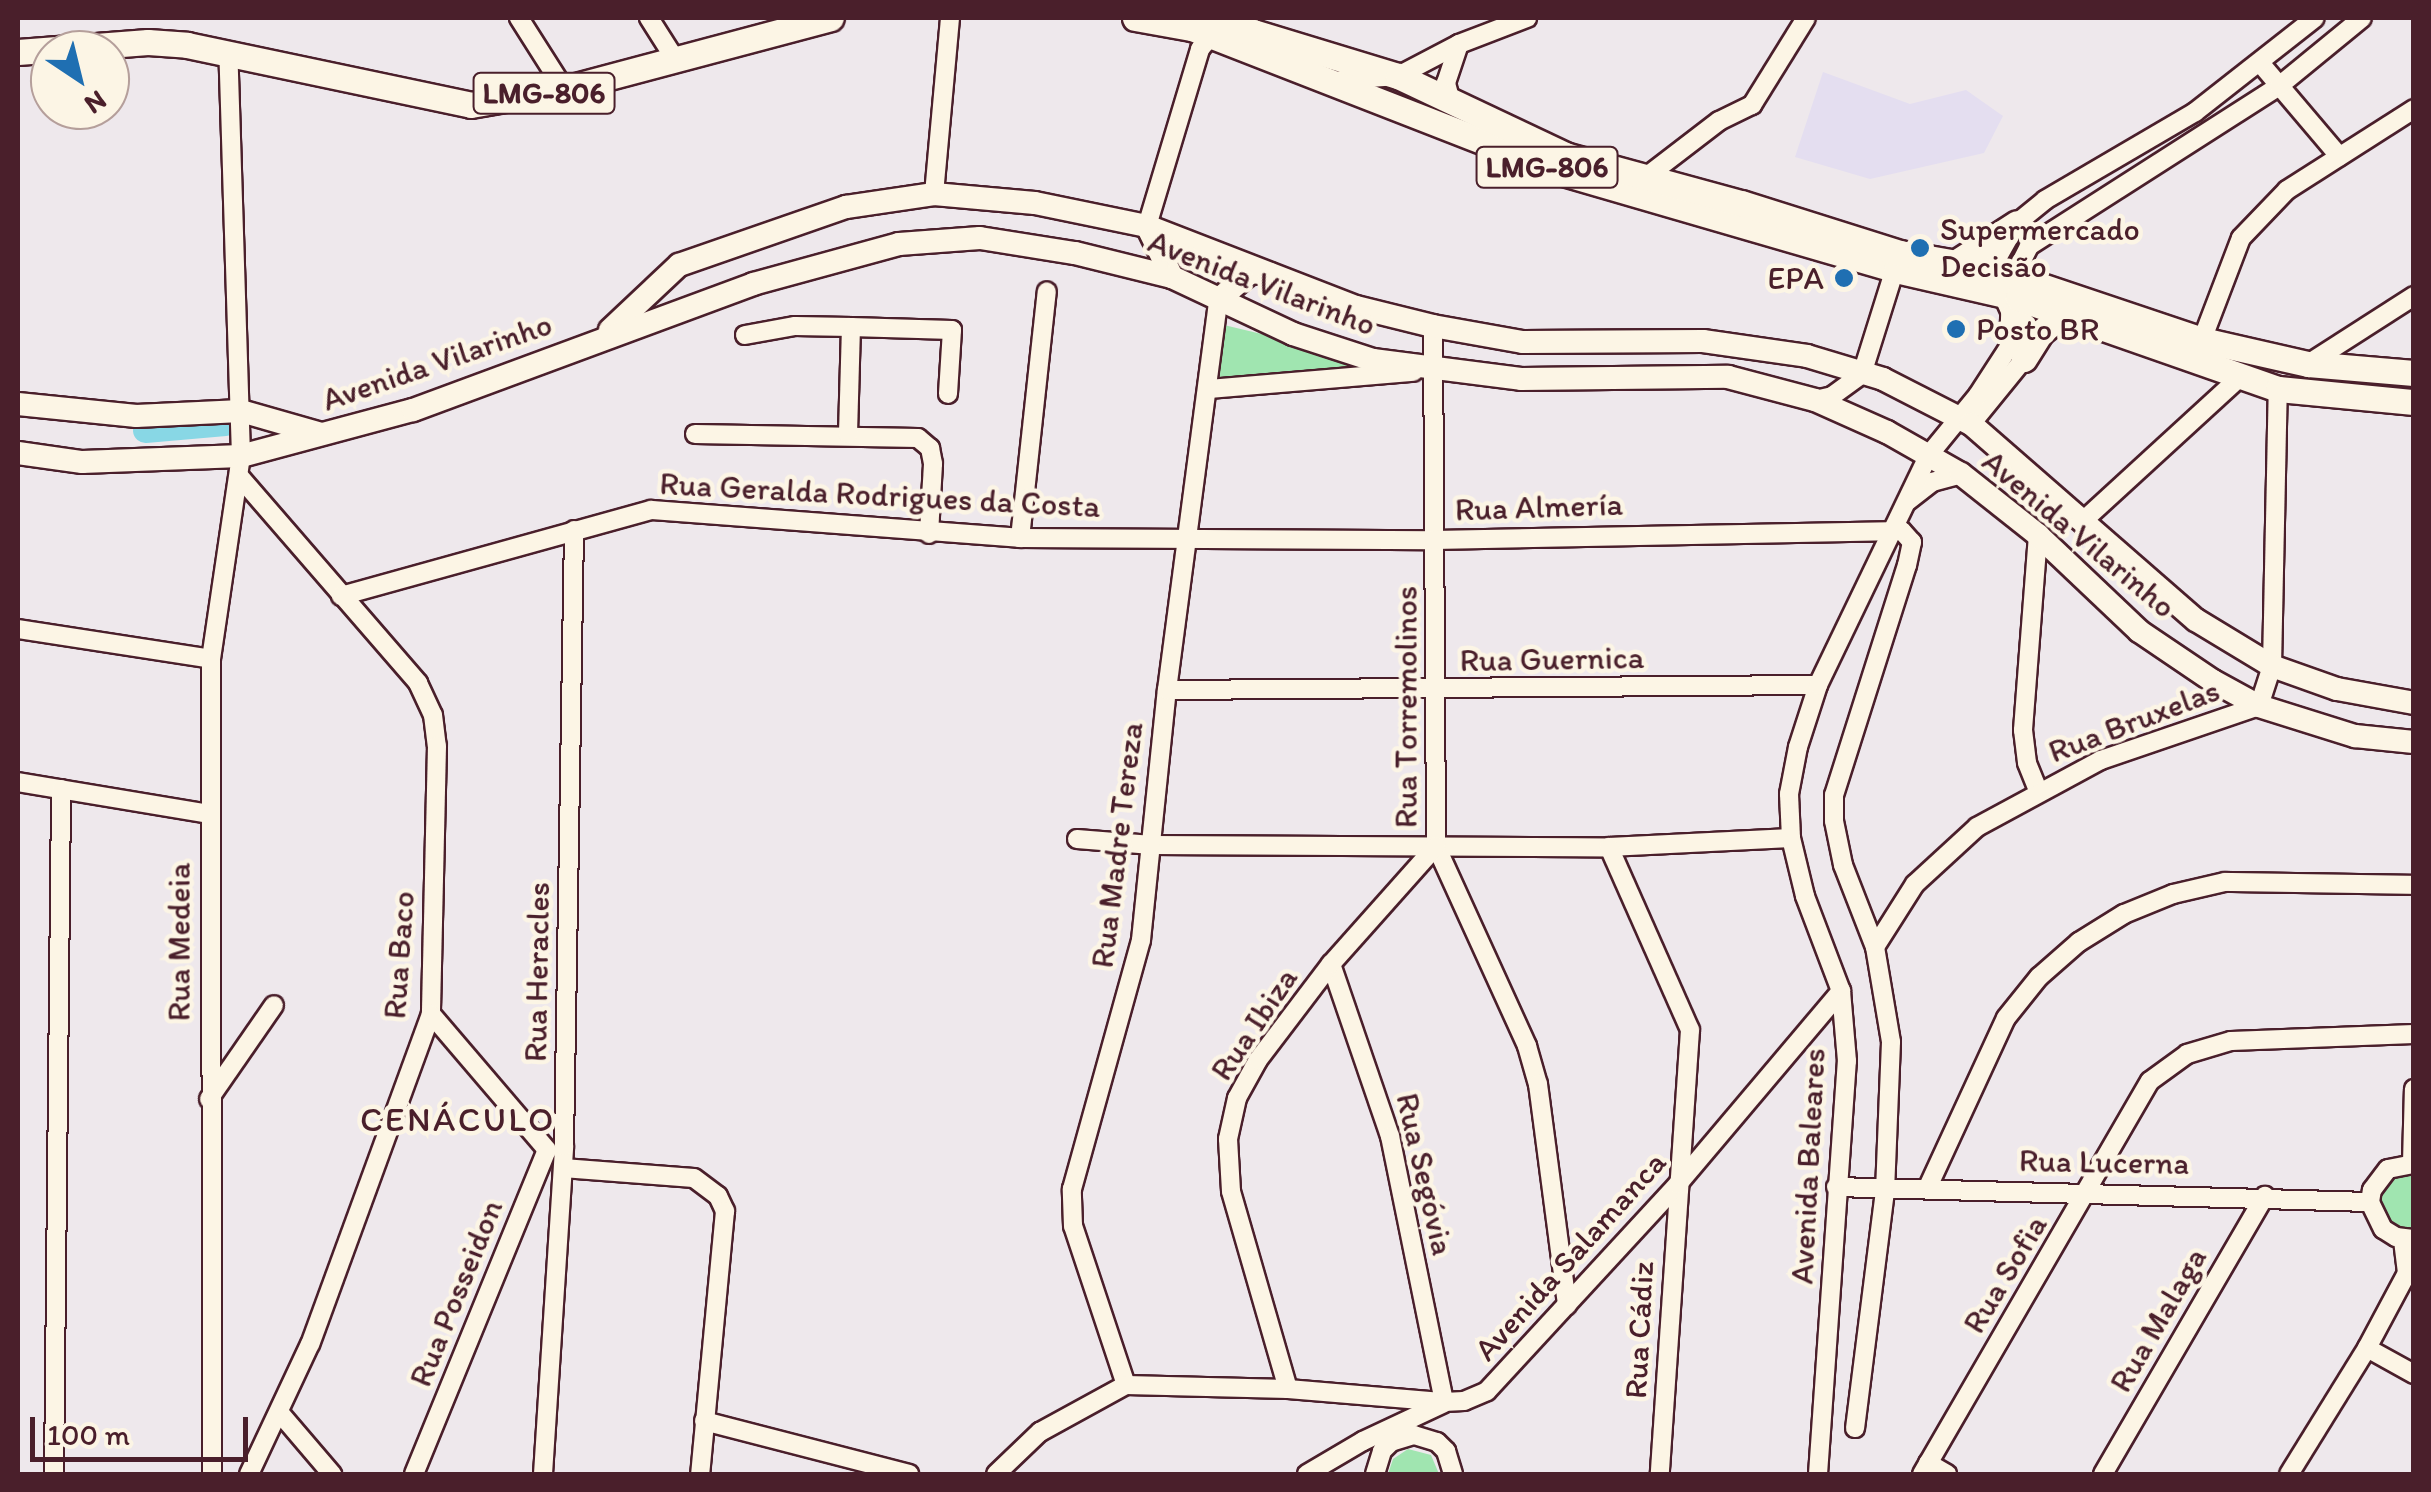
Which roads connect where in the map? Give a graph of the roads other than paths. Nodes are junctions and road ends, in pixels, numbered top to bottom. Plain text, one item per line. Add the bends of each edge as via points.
1 (519, 18) edge
2 (650, 18) edge
3 (831, 18) edge
4 (950, 18) edge
5 (1135, 18) edge
6 (1527, 18) edge
7 (1806, 18) edge
8 (2315, 18) edge
9 (2362, 18) edge
10 (1212, 27) edge
11 (1253, 33) edge
12 (1459, 44) junction
13 (18, 52) edge
14 (236, 57) junction
15 (130, 58) edge
16 (675, 59) junction
17 (2260, 64) junction
18 (1398, 76) junction
19 (1316, 79) junction
20 (2280, 86) junction
21 (564, 89) junction
22 (1451, 102) junction
23 (2414, 109) edge
24 (2339, 156) junction
25 (1646, 177) junction
26 (934, 194) junction
27 (2017, 223) junction
28 (1147, 226) junction
29 (1898, 261) junction
30 (1952, 265) junction
31 (1172, 277) junction
32 (1298, 282) junction
33 (2006, 285) junction
34 (1047, 291) dead end
35 (2414, 296) edge
36 (1218, 300) junction
37 (2062, 314) junction
38 (1433, 326) junction
39 (851, 327) junction
40 (745, 334) dead end
41 (2202, 340) junction
42 (596, 342) junction
43 (2024, 359) junction
44 (2308, 364) junction
45 (1434, 371) junction
46 (2414, 373) edge
47 (1862, 374) junction
48 (2242, 374) junction
49 (2278, 388) junction
50 (1209, 389) junction
51 (948, 394) dead end
52 (1815, 400) junction
53 (2414, 402) edge
54 (18, 404) edge
55 (250, 412) junction
56 (1965, 422) junction
57 (324, 434) junction
58 (695, 434) dead end
59 (848, 434) junction
60 (18, 453) edge
61 (1928, 456) junction
62 (240, 466) junction
63 (1961, 474) junction
64 (1904, 504) junction
65 (2084, 520) junction
66 (1892, 528) junction
67 (574, 530) junction
68 (929, 534) junction
69 (2038, 535) junction
70 (1188, 536) junction
71 (1020, 538) junction
72 (1434, 540) junction
73 (341, 596) junction
74 (18, 629) edge
75 (211, 659) junction
76 (2272, 666) junction
77 (1818, 685) junction
78 (1167, 690) junction
79 (1438, 690) junction
80 (2414, 703) edge
81 (2259, 706) junction
82 (2414, 742) edge
83 (18, 782) edge
84 (62, 788) junction
85 (2038, 790) junction
86 (210, 814) junction
87 (1791, 838) junction
88 (1077, 839) dead end
89 (1152, 845) junction
90 (1436, 846) junction
91 (1610, 847) junction
92 (2414, 885) edge
93 (1876, 947) junction
94 (1331, 964) junction
95 (1841, 991) junction
96 (274, 1005) dead end
97 (432, 1014) junction
98 (2414, 1034) edge
99 (2414, 1089) edge
100 (208, 1099) junction
101 (555, 1148) junction
102 (2413, 1164) edge
103 (563, 1168) junction
104 (1678, 1184) junction
105 (1836, 1187) junction
106 (1927, 1189) junction
107 (1884, 1192) junction
108 (2088, 1192) junction
109 (2265, 1196) junction
110 (2370, 1202) junction
111 (2408, 1239) edge
112 (1567, 1305) junction
113 (2367, 1348) junction
114 (2414, 1374) edge
115 (1126, 1385) junction
116 (1288, 1389) junction
117 (1444, 1402) junction
118 (279, 1412) junction
119 (704, 1421) junction
120 (1855, 1428) dead end
121 (1427, 1437) junction
122 (1363, 1441) junction
123 (1382, 1451) junction
124 (858, 1466) edge
125 (1925, 1469) edge
126 (54, 1474) edge
127 (212, 1474) edge
128 (249, 1474) edge
129 (332, 1474) edge
130 (414, 1474) edge
131 (543, 1474) edge
132 (700, 1474) edge
133 (909, 1474) edge
134 (996, 1474) edge
135 (1307, 1474) edge
136 (1375, 1474) edge
137 (1453, 1474) edge
138 (1660, 1474) edge
139 (1818, 1474) edge
140 (1947, 1474) edge
141 (2103, 1474) edge
142 (2289, 1474) edge

1 - 21 street
2 - 16 street
3 - 16 highway, LMG-806
4 - 26 street
5 - 10 highway, LMG-806
6 - 12 street
7 - 25 street via 1752,105 1719,120
8 - 17 street
9 - 20 street
10 - 11 highway, LMG-806
10 - 28 street
11 - 18 highway, LMG-806
11 - 19 highway, LMG-806
12 - 18 street
12 - 22 street via 1446,83
13 - 14 highway, LMG-806 via 148,42
14 - 15 highway, LMG-806
14 - 21 highway, LMG-806 via 471,105
14 - 55 street, Rua Medeia
16 - 21 highway, LMG-806
17 - 20 street
17 - 27 street
18 - 19 street
18 - 22 highway, LMG-806
19 - 29 highway, LMG-806 via 1563,173
20 - 24 street
20 - 33 street via 2029,246
22 - 25 highway, LMG-806 via 1564,155
23 - 24 street
24 - 41 street via 2287,190 2241,238
25 - 29 highway, LMG-806
26 - 28 main road, Avenida Vilarinho via 1035,203
26 - 42 main road, Avenida Vilarinho via 846,207 679,266
27 - 30 highway
27 - 33 street
28 - 31 main road
28 - 32 main road, Avenida Vilarinho
29 - 30 highway, LMG-806
29 - 33 highway, LMG-806
29 - 47 street
30 - 33 highway, LMG-806
31 - 36 main road, Avenida Vilarinho
31 - 42 main road, Avenida Vilarinho via 980,238 900,244 753,284
32 - 36 main road via 1254,271
32 - 38 main road, Avenida Vilarinho via 1356,308
33 - 37 highway, LMG-806
33 - 41 highway, LMG-806
33 - 43 street via 2024,323
33 - 56 street, Avenida Baleares via 2009,347
34 - 71 street
35 - 44 street
36 - 45 main road, Avenida Vilarinho via 1341,350
36 - 50 street, Rua Madre Tereza
37 - 43 highway
37 - 48 highway, LMG-806
38 - 45 street, Rua Torremolinos
38 - 47 main road, Avenida Vilarinho via 1523,342 1703,341 1807,356
39 - 40 street
39 - 51 street via 952,330
39 - 59 street
41 - 44 highway, LMG-806
42 - 57 main road, Avenida Vilarinho via 413,410
43 - 56 street, Avenida Baleares
44 - 46 highway, LMG-806
45 - 50 street
45 - 52 main road, Avenida Vilarinho via 1521,379 1728,377
45 - 72 street, Rua Torremolinos
47 - 52 street
47 - 56 main road, Avenida Vilarinho
48 - 49 highway, LMG-806
48 - 65 street
49 - 53 highway, LMG-806
49 - 76 street, Rua Bruxelas
50 - 70 street, Rua Madre Tereza
52 - 61 main road, Avenida Vilarinho
54 - 55 main road via 136,416
55 - 57 main road
55 - 62 street, Rua Medeia
56 - 61 street, Avenida Baleares
56 - 65 main road, Avenida Vilarinho
57 - 62 main road, Avenida Vilarinho
58 - 59 street
59 - 68 street via 918,438 930,448
60 - 62 main road, Avenida Vilarinho via 82,462
61 - 63 main road, Avenida Vilarinho
61 - 64 street, Avenida Baleares
62 - 73 street, Rua Baco
62 - 75 street, Rua Medeia
63 - 64 street via 1932,482
63 - 69 main road, Avenida Vilarinho
64 - 66 street, Avenida Baleares
65 - 76 main road, Avenida Vilarinho via 2196,620
66 - 72 street, Rua Almería
66 - 77 street, Avenida Baleares
66 - 93 street via 1912,542 1834,795 1843,864
67 - 68 street, Rua Geralda Rodrigues da Costa via 651,510
67 - 73 street, Rua Geralda Rodrigues da Costa
67 - 101 street, Rua Heracles
68 - 71 street, Rua Geralda Rodrigues da Costa
69 - 81 main road, Avenida Vilarinho via 2139,631
69 - 85 street via 2023,730
70 - 71 street, Rua Geralda Rodrigues da Costa
70 - 72 street, Rua Almería
70 - 78 street, Rua Madre Tereza
72 - 79 street, Rua Torremolinos
73 - 97 street, Rua Baco via 418,684 432,715
74 - 75 street
75 - 86 street, Rua Medeia
76 - 80 main road, Avenida Vilarinho via 2337,690
76 - 81 street, Rua Bruxelas
77 - 79 street, Rua Guernica
77 - 87 street, Avenida Baleares via 1792,778
78 - 79 street, Rua Guernica
78 - 89 street, Rua Madre Tereza
79 - 90 street, Rua Torremolinos
81 - 82 main road, Avenida Vilarinho via 2355,736
81 - 85 street, Rua Bruxelas via 2100,760
83 - 84 street
84 - 86 street
84 - 126 street
85 - 93 street, Rua Bruxelas via 1977,826 1915,884
86 - 100 street, Rua Medeia
87 - 91 street
87 - 95 street, Avenida Baleares
88 - 89 street
89 - 90 street
89 - 115 street, Rua Madre Tereza via 1142,940 1072,1189 1072,1226
90 - 91 street
90 - 94 street, Rua Ibiza
90 - 112 street, Rua Torremolinos via 1538,1084
91 - 104 street, Rua Cádiz via 1690,1030
92 - 106 street via 2225,882 2173,894 2094,932 2040,977 2006,1018
93 - 107 street via 1892,1042
94 - 116 street, Rua Ibiza via 1258,1060 1236,1098 1228,1139 1230,1191
94 - 117 street, Rua Segóvia via 1390,1136
95 - 104 street, Avenida Salamanca
95 - 105 street, Avenida Baleares via 1847,1061
96 - 100 street
97 - 101 street
97 - 118 street, Rua Baco
98 - 108 street, Rua Sofia via 2231,1042 2187,1054 2150,1080
99 - 102 street
100 - 127 street, Rua Medeia
101 - 103 street, Rua Heracles
101 - 130 street, Rua Posseidon
102 - 110 street via 2388,1169
103 - 119 street via 694,1178 718,1196 725,1212
103 - 131 street, Rua Heracles
104 - 112 street, Avenida Salamanca
104 - 138 street, Rua Cádiz
105 - 107 street, Rua Lucerna
105 - 139 street, Avenida Baleares
106 - 107 street, Rua Lucerna
106 - 108 street, Rua Lucerna
107 - 120 street
108 - 109 street, Rua Lucerna
108 - 125 street, Rua Sofia
109 - 110 street, Rua Lucerna
109 - 141 street, Rua Malaga
110 - 111 street via 2378,1224
111 - 113 street via 2407,1273
112 - 117 street, Avenida Salamanca via 1487,1391
113 - 114 street
113 - 142 street
115 - 116 street, Avenida Salamanca
115 - 134 street via 1040,1432
116 - 117 street, Avenida Salamanca
117 - 121 street
117 - 122 street
118 - 128 street, Rua Baco
118 - 129 street
119 - 124 street
119 - 132 street
121 - 123 street via 1402,1437
121 - 137 street via 1446,1451
122 - 123 street
122 - 135 street
123 - 136 street
124 - 133 street
125 - 140 street

